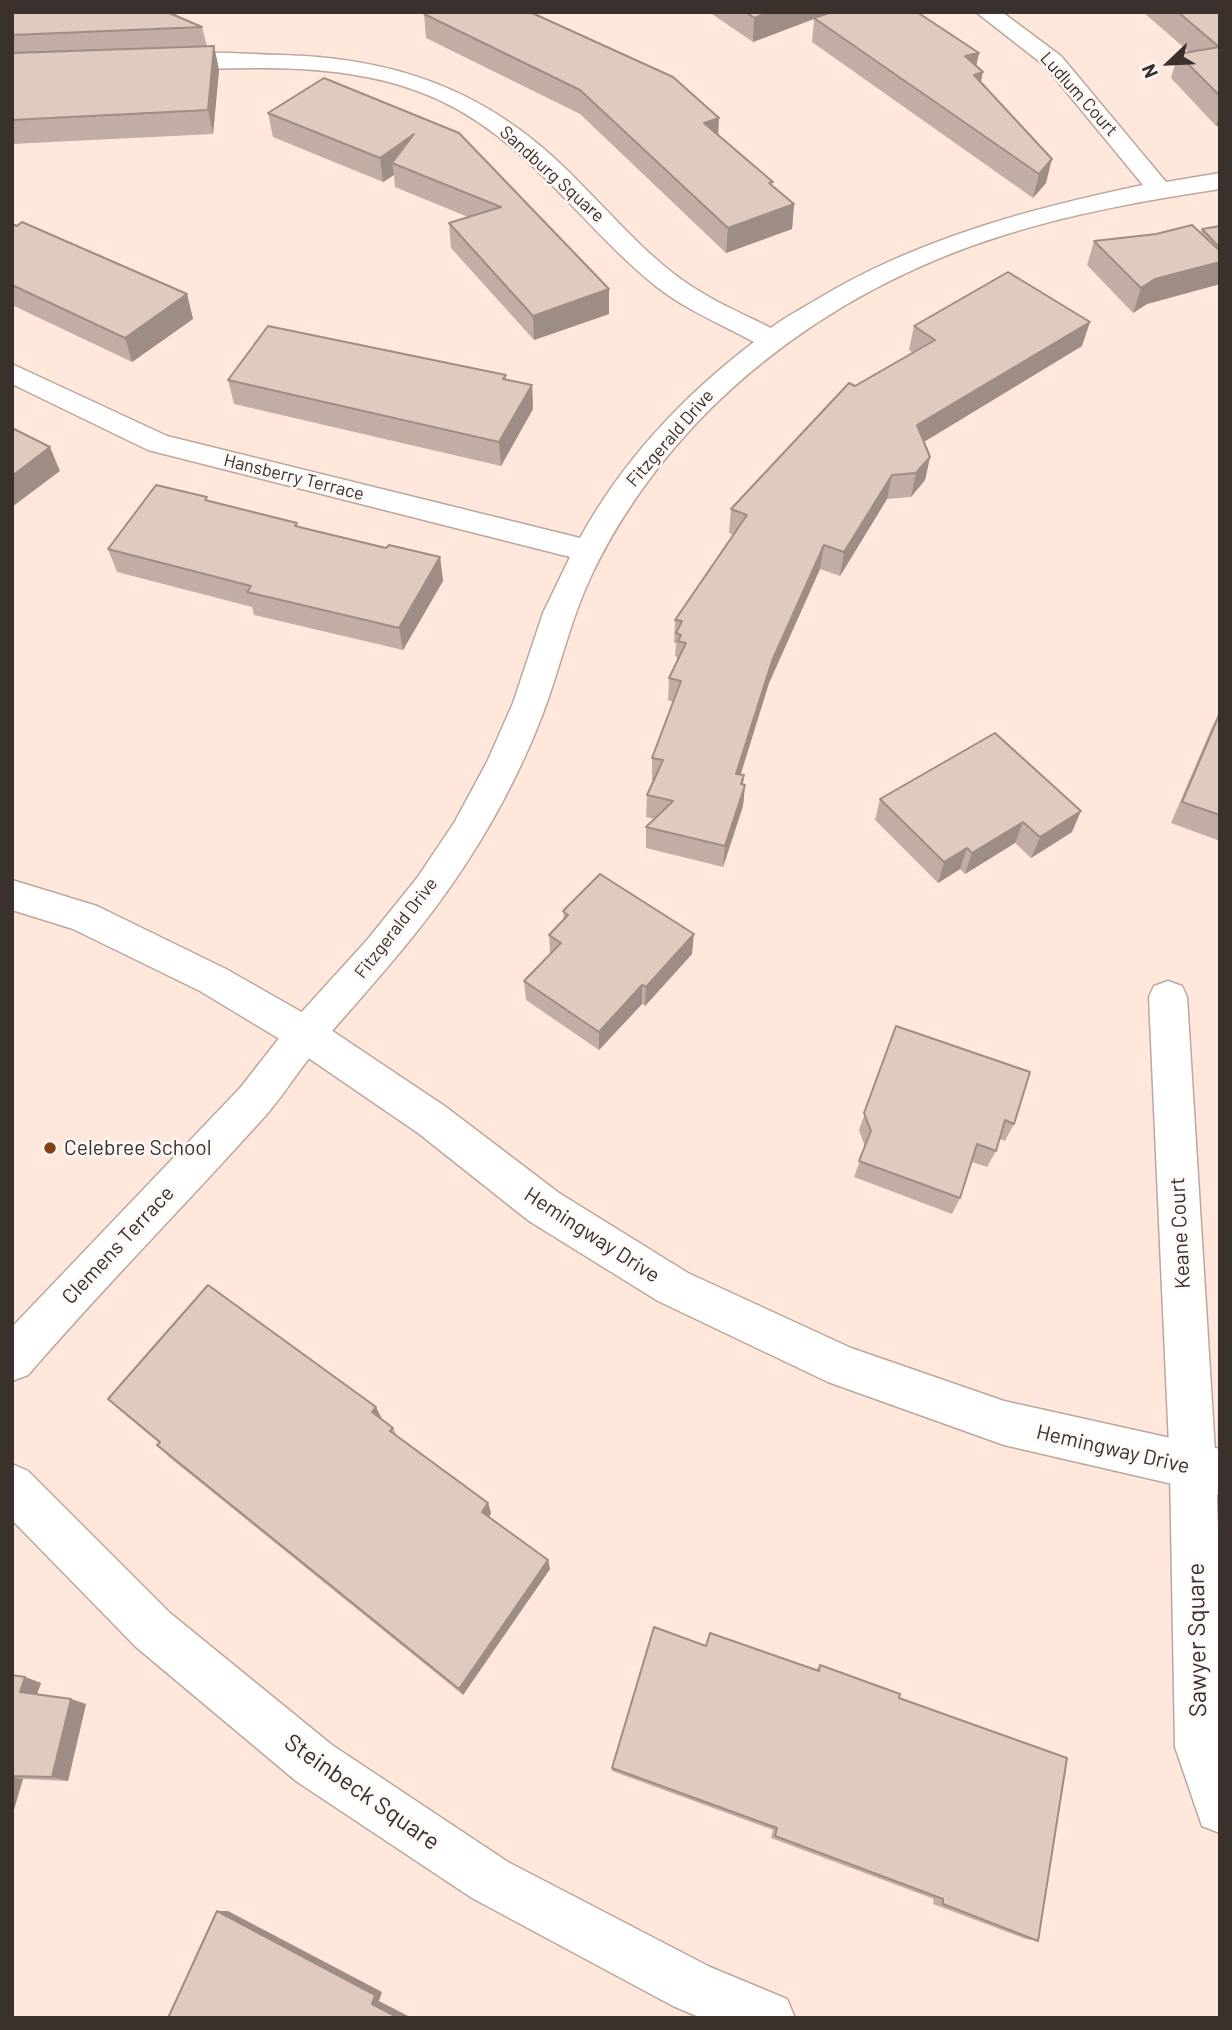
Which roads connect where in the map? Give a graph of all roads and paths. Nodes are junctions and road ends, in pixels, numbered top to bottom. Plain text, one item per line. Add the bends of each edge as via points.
1 (987, 12) edge
2 (135, 64) edge
3 (1220, 181) edge
4 (1158, 189) junction
5 (772, 340) junction
6 (12, 373) edge
7 (588, 551) junction
8 (12, 895) edge
9 (1168, 997) dead end
10 (305, 1034) junction
11 (12, 1360) edge
12 (1206, 1470) edge
13 (12, 1487) edge
14 (1220, 1808) edge
15 (768, 2018) edge

1 - 4 street, Ludlum Court via 1053,61
2 - 5 street, Sandburg Square via 300,62 381,74 458,100 517,137 665,280
3 - 4 street, Fitzgerald Drive
4 - 5 street, Fitzgerald Drive via 1037,215 957,241 871,279
5 - 7 street, Fitzgerald Drive via 696,405 642,466
6 - 7 street, Hansberry Terrace via 158,443
7 - 10 street, Fitzgerald Drive via 554,627 523,723 481,808 407,919
8 - 10 street, Hemingway Drive via 84,917 214,980
9 - 12 street, Keane Court
10 - 11 street, Clemens Terrace via 258,1095
10 - 12 street, Hemingway Drive via 432,1120 544,1207 673,1287 844,1367 1004,1423
12 - 14 street, Sawyer Square via 1200,1747
13 - 15 street, Steinbeck Square via 153,1630 314,1763 490,1880 692,1987

